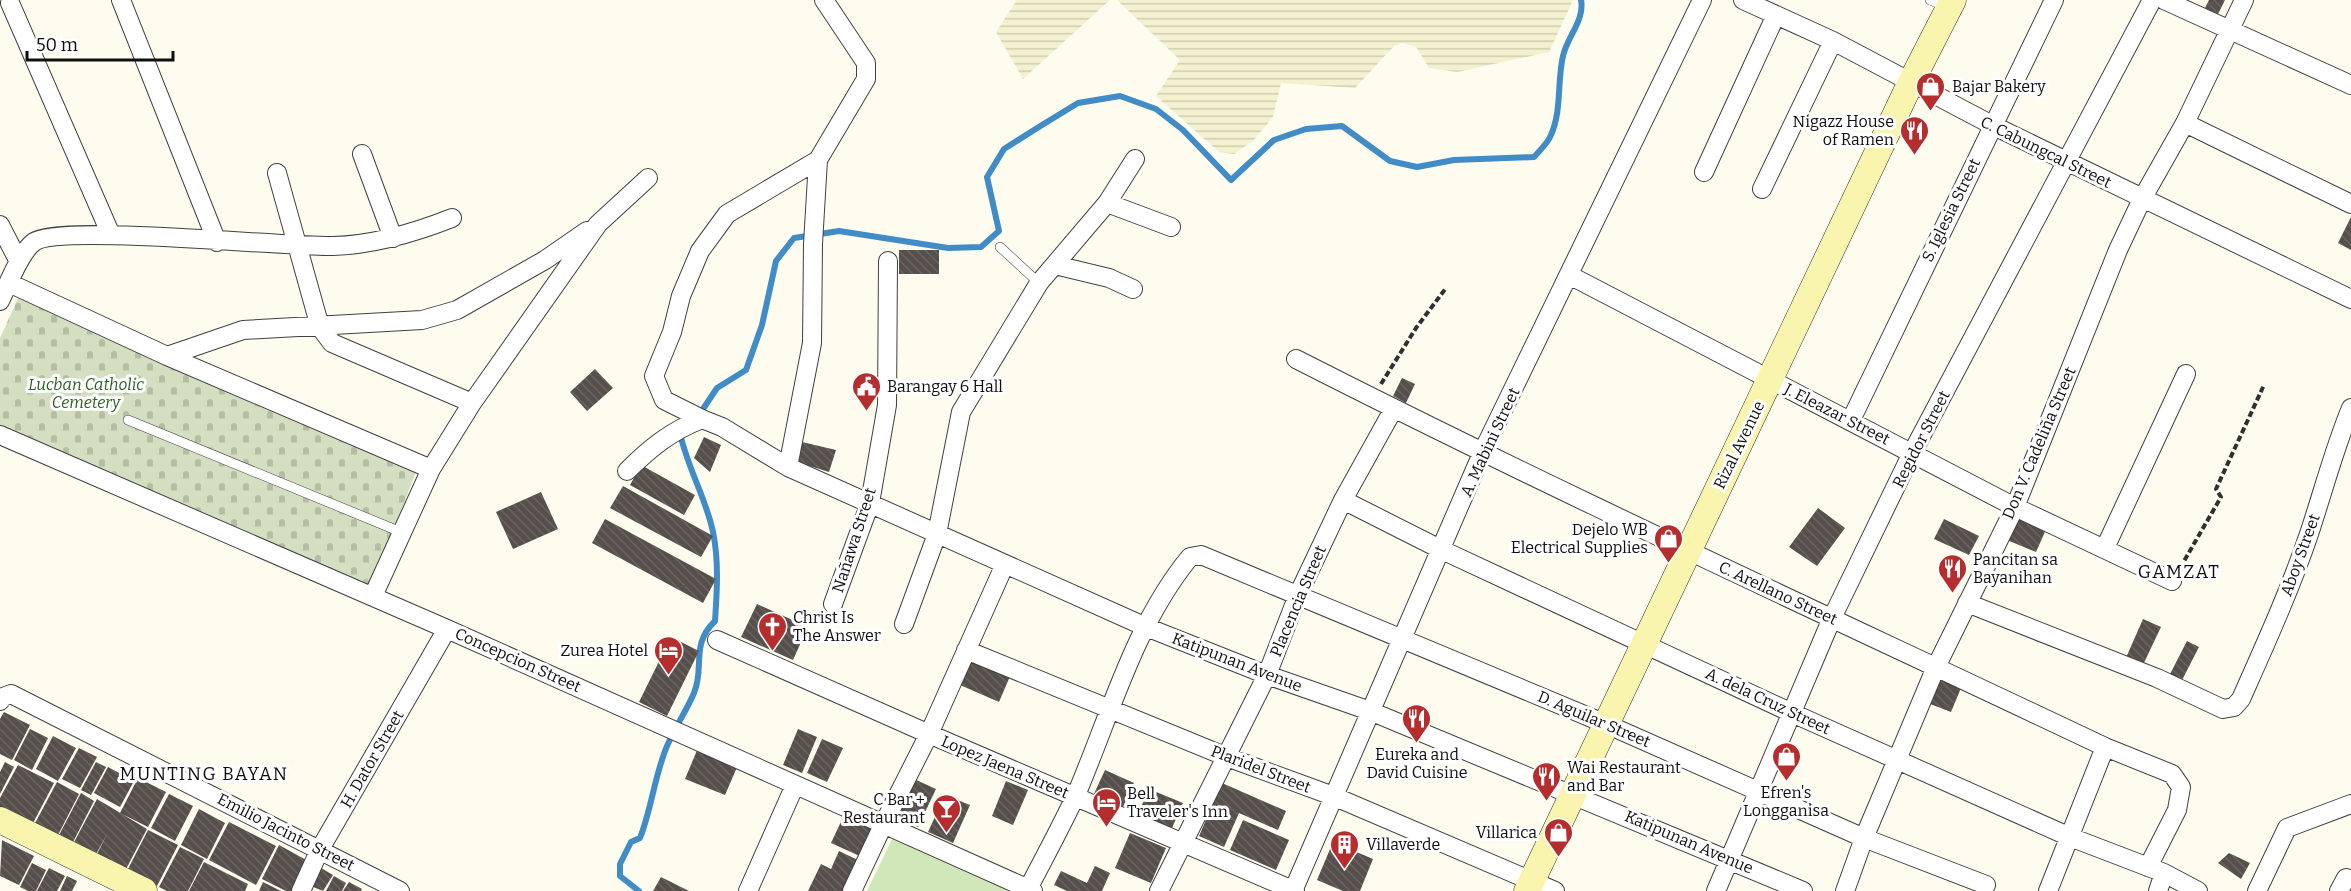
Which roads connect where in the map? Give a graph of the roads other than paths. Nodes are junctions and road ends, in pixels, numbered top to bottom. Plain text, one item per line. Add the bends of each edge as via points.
1 (121, 0) edge
2 (824, 0) edge
3 (1702, 0) edge
4 (1743, 0) edge
5 (2054, 0) edge
6 (2152, 0) edge
7 (2164, 0) edge
8 (2244, 0) edge
9 (10, 3) edge
10 (1944, 3) edge
11 (1775, 16) junction
12 (2230, 30) junction
13 (1833, 41) junction
14 (1910, 84) junction
15 (2351, 85) edge
16 (2185, 123) junction
17 (1992, 125) junction
18 (362, 154) dead end
19 (1135, 159) dead end
20 (818, 160) junction
21 (2065, 161) junction
22 (1704, 172) dead end
23 (278, 173) dead end
24 (648, 178) dead end
25 (1762, 189) dead end
26 (2142, 199) junction
27 (1107, 203) junction
28 (2351, 204) edge
29 (452, 218) dead end
30 (598, 224) junction
31 (0, 225) edge
32 (1171, 227) dead end
33 (111, 235) junction
34 (393, 238) junction
35 (217, 242) junction
36 (299, 246) junction
37 (1000, 246) dead end
38 (888, 261) dead end
39 (19, 262) junction
40 (1055, 265) junction
41 (1569, 275) junction
42 (9, 283) junction
43 (1039, 283) junction
44 (1132, 289) dead end
45 (2351, 299) edge
46 (0, 301) edge
47 (320, 327) junction
48 (168, 356) junction
49 (1296, 359) dead end
50 (2186, 374) dead end
51 (1771, 380) junction
52 (472, 403) junction
53 (2351, 408) edge
54 (1393, 410) junction
55 (702, 419) junction
56 (128, 420) dead end
57 (1851, 420) junction
58 (0, 435) edge
59 (1483, 451) junction
60 (1912, 453) junction
61 (788, 467) junction
62 (431, 469) junction
63 (627, 471) dead end
64 (1342, 500) junction
65 (870, 503) junction
66 (2014, 507) junction
67 (401, 532) junction
68 (937, 534) junction
69 (2105, 548) junction
70 (1442, 550) junction
71 (1688, 551) junction
72 (1005, 564) junction
73 (2172, 581) road end
74 (1298, 595) junction
75 (373, 596) junction
76 (1967, 603) junction
77 (833, 604) dead end
78 (1832, 618) junction
79 (904, 624) dead end
80 (1146, 627) junction
81 (447, 629) junction
82 (1401, 638) junction
83 (717, 640) dead end
84 (1645, 643) junction
85 (966, 650) junction
86 (1936, 667) junction
87 (1267, 675) junction
88 (6, 698) edge
89 (1111, 709) junction
90 (1370, 711) junction
91 (1792, 713) junction
92 (1606, 724) junction
93 (929, 734) junction
94 (2105, 747) junction
95 (1227, 757) junction
96 (1897, 761) junction
97 (795, 785) junction
98 (1759, 792) junction
99 (1573, 794) junction
100 (1332, 796) junction
101 (1075, 797) junction
102 (2351, 804) edge
103 (2331, 810) junction
104 (0, 820) edge
105 (2351, 822) edge
106 (884, 823) junction
107 (2070, 837) junction
108 (1864, 838) junction
109 (1183, 843) junction
110 (320, 849) junction
111 (1729, 858) junction
112 (2156, 870) junction
113 (1986, 885) dead end
114 (1530, 886) edge
115 (1031, 890) edge
116 (144, 891) edge
117 (301, 891) edge
118 (400, 891) edge
119 (748, 891) edge
120 (852, 891) edge
121 (1159, 891) edge
122 (1294, 891) edge
123 (1556, 891) edge
124 (1716, 891) edge
125 (1803, 891) edge
126 (1845, 891) edge
127 (2048, 891) edge
128 (2158, 891) edge
129 (2198, 891) edge
130 (2257, 891) edge

1 - 35 street
2 - 20 street via 866,63 866,79
3 - 41 street, A. Mabini Street
4 - 11 street, C. Cabungcal Street
5 - 17 street, S. Iglesia Street
6 - 21 street, Regidor Street
7 - 12 street
8 - 12 street, Don V. Cadeliña Street
9 - 33 street
10 - 14 main road, Rizal Avenue
11 - 13 street, C. Cabungcal Street
11 - 22 street
12 - 15 street
12 - 16 street, Don V. Cadeliña Street
13 - 14 street, C. Cabungcal Street
13 - 25 street
14 - 17 street, C. Cabungcal Street
14 - 51 main road, Rizal Avenue
16 - 26 street, Don V. Cadeliña Street
16 - 28 street
17 - 21 street, C. Cabungcal Street
17 - 57 street, S. Iglesia Street
18 - 34 street
19 - 27 street
20 - 55 street, Katipunan Avenue via 727,214 700,251 654,376 664,400
20 - 61 street via 812,343
21 - 26 street, C. Cabungcal Street
21 - 60 street, Regidor Street
23 - 36 street
24 - 30 street
26 - 45 street, C. Cabungcal Street
26 - 66 street, Don V. Cadeliña Street
27 - 32 street
27 - 40 street
29 - 34 street
30 - 47 street via 546,260 457,310 422,320
30 - 52 street
31 - 39 street
33 - 35 street
33 - 39 street via 55,235 34,242
34 - 36 street via 336,246
35 - 36 street
36 - 47 street
37 - 43 lane
38 - 65 street, Nañawa Street via 887,405
39 - 42 street
40 - 43 street
40 - 44 street via 1109,278
41 - 51 street, J. Eleazar Street
41 - 59 street, A. Mabini Street
42 - 46 street
42 - 48 street
43 - 68 street via 961,412
47 - 48 street via 243,330
47 - 52 street via 332,344
48 - 62 street
49 - 54 street, C. Arellano Street
50 - 69 street
51 - 57 street, J. Eleazar Street
51 - 71 main road, Rizal Avenue
52 - 62 street
53 - 76 street, Aboy Street via 2268,640 2234,707 2223,709 2157,678
54 - 59 street, C. Arellano Street
54 - 64 street, Placencia Street
55 - 61 street, Katipunan Avenue
55 - 63 street via 654,445
56 - 67 lane
57 - 60 street, J. Eleazar Street
58 - 75 street, Concepcion Street
59 - 70 street, A. Mabini Street
59 - 71 street, C. Arellano Street
60 - 66 street, J. Eleazar Street
60 - 78 street, Regidor Street
61 - 65 street, Katipunan Avenue
62 - 67 street
64 - 70 street, A. dela Cruz Street
64 - 74 street, Placencia Street
65 - 68 street, Katipunan Avenue
65 - 77 street, Nañawa Street
66 - 69 street, J. Eleazar Street
66 - 76 street, Don V. Cadeliña Street
67 - 75 street
68 - 72 street, Katipunan Avenue
68 - 79 street
69 - 73 street, J. Eleazar Street
70 - 82 street, A. Mabini Street
70 - 84 street, A. dela Cruz Street
71 - 78 street, C. Arellano Street
71 - 84 main road, Rizal Avenue
72 - 80 street, Katipunan Avenue
72 - 85 street
74 - 80 street, D. Aguilar Street via 1202,555 1190,557
74 - 82 street, D. Aguilar Street
74 - 87 street, Placencia Street
75 - 81 street, Concepcion Street
76 - 86 street, Don V. Cadeliña Street
78 - 86 street, C. Arellano Street
78 - 91 street, Regidor Street
80 - 87 street, Katipunan Avenue
80 - 89 street
81 - 97 street, Concepcion Street
81 - 110 street, H. Dator Street
82 - 90 street, A. Mabini Street
82 - 92 street, D. Aguilar Street
83 - 93 street, Lopez Jaena Street
84 - 91 street, A. dela Cruz Street
84 - 92 main road, Rizal Avenue
85 - 89 street, Plaridel Street
85 - 93 street
86 - 94 street, C. Arellano Street
86 - 96 street, Don V. Cadeliña Street
87 - 90 street, Katipunan Avenue
87 - 95 street, Placencia Street
88 - 110 street, Emilio Jacinto Street
89 - 95 street, Plaridel Street
89 - 101 street
90 - 99 street, Katipunan Avenue
90 - 100 street, A. Mabini Street
91 - 96 street, A. dela Cruz Street
91 - 98 street, Regidor Street
92 - 98 street, D. Aguilar Street
92 - 99 main road, Rizal Avenue
93 - 101 street, Lopez Jaena Street
93 - 106 street
94 - 107 street
94 - 112 street, C. Arellano Street via 2172,774 2181,787
95 - 100 street, Plaridel Street
95 - 109 street, Placencia Street
96 - 107 street, A. dela Cruz Street
96 - 108 street, Don V. Cadeliña Street
97 - 106 street, Concepcion Street
97 - 119 street
98 - 108 street, D. Aguilar Street
98 - 111 street, Regidor Street
99 - 111 street, Katipunan Avenue
99 - 114 main road, Rizal Avenue
100 - 114 street, Plaridel Street
100 - 122 street, A. Mabini Street
101 - 109 street, Lopez Jaena Street
101 - 115 street
102 - 103 street
103 - 105 street
103 - 130 street via 2287,828
104 - 116 main road
106 - 115 street, Concepcion Street
106 - 120 street
107 - 112 street, A. dela Cruz Street
107 - 127 street
108 - 113 street, D. Aguilar Street
108 - 126 street, Don V. Cadeliña Street
109 - 121 street, Placencia Street
109 - 122 street, Lopez Jaena Street
110 - 117 street, H. Dator Street
110 - 118 street, Emilio Jacinto Street
111 - 124 street, Regidor Street
111 - 125 street, Katipunan Avenue
112 - 128 street, C. Arellano Street
112 - 129 street, A. dela Cruz Street
114 - 123 street, Plaridel Street

